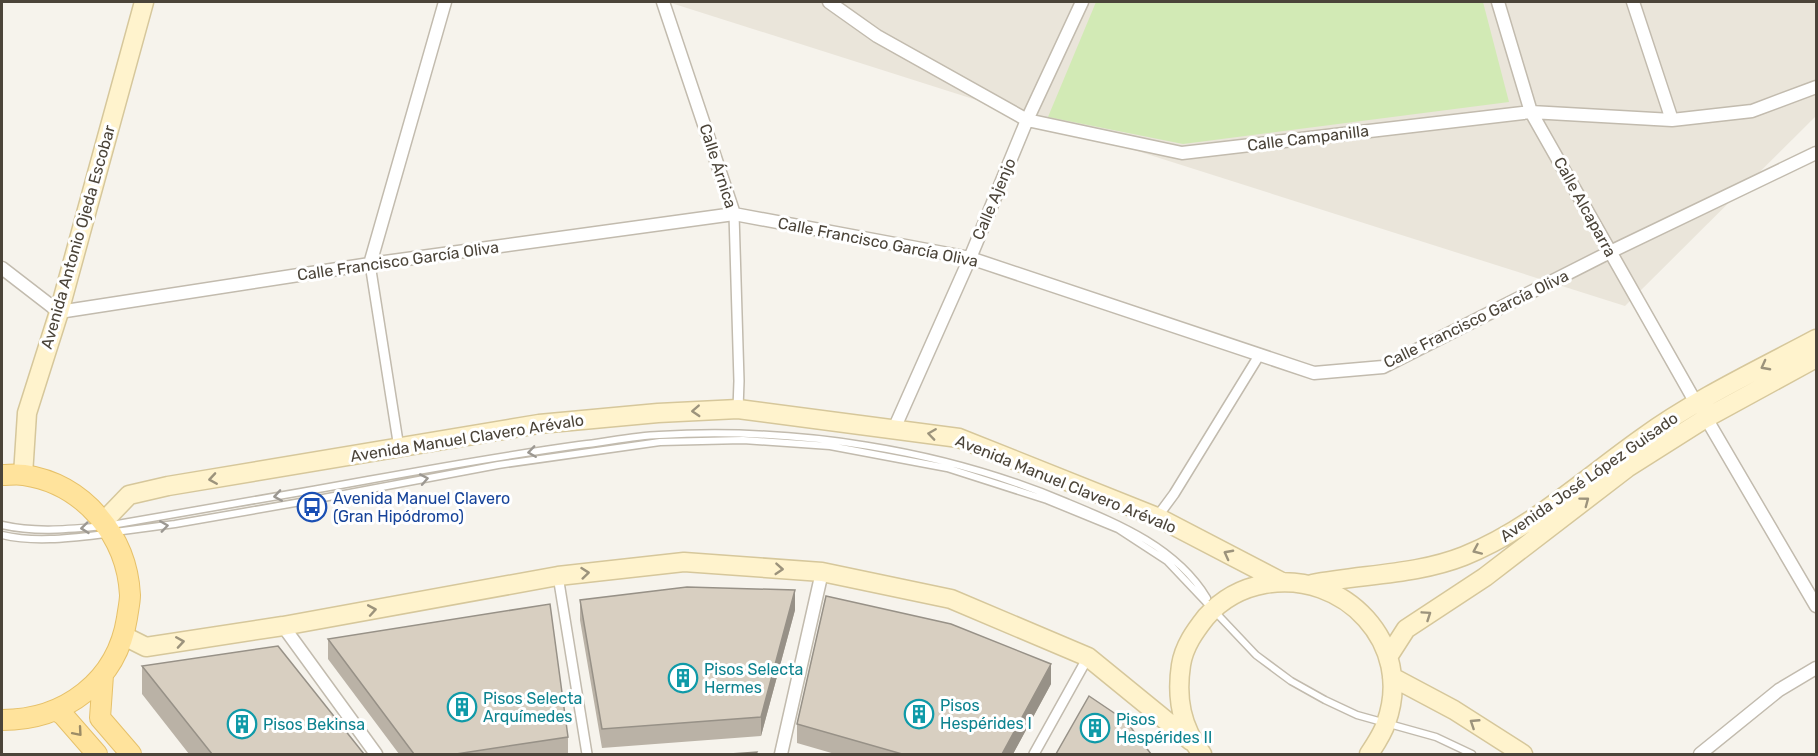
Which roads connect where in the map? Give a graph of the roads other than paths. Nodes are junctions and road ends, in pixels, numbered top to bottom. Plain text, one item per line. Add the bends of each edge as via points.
1 (144, 2) edge
2 (445, 2) edge
3 (663, 2) edge
4 (830, 2) edge
5 (1082, 2) edge
6 (1498, 2) edge
7 (1633, 2) edge
8 (1816, 87) edge
9 (1531, 112) junction
10 (1027, 120) junction
11 (1672, 120) junction
12 (1816, 153) edge
13 (734, 214) junction
14 (1610, 252) junction
15 (970, 258) junction
16 (369, 264) junction
17 (2, 268) edge
18 (59, 312) junction
19 (1816, 339) edge
20 (1260, 354) junction
21 (1816, 358) edge
22 (738, 409) junction
23 (1701, 411) junction
24 (894, 429) junction
25 (399, 448) junction
26 (2, 475) edge
27 (24, 475) junction
28 (1157, 517) junction
29 (2, 525) edge
30 (107, 527) junction
31 (2, 535) edge
32 (822, 572) junction
33 (558, 576) junction
34 (1280, 581) junction
35 (1312, 584) junction
36 (1816, 606) edge
37 (1214, 608) junction
38 (283, 626) junction
39 (124, 636) junction
40 (1088, 657) junction
41 (1388, 657) junction
42 (1816, 668) edge
43 (103, 675) junction
44 (1392, 677) junction
45 (56, 710) junction
46 (2, 720) edge
47 (1386, 723) junction
48 (1197, 748) edge
49 (97, 754) edge
50 (131, 754) edge
51 (376, 754) edge
52 (587, 754) edge
53 (781, 754) edge
54 (1034, 754) edge
55 (1369, 754) edge
56 (1472, 754) edge
57 (1523, 754) edge
58 (1700, 754) edge

1 - 18 main road, Avenida Antonio Ojeda Escobar
2 - 16 street
3 - 13 street, Calle Árnica
4 - 10 street, Calle Campanilla via 877,36
5 - 10 street, Calle Ajenjo
6 - 9 street, Calle Alcaparra
7 - 11 street
8 - 11 street, Calle Campanilla via 1752,111
9 - 10 street, Calle Campanilla via 1182,153
9 - 11 street, Calle Campanilla
9 - 14 street, Calle Alcaparra
10 - 15 street, Calle Ajenjo
12 - 14 street, Calle Francisco García Oliva
13 - 15 street, Calle Francisco García Oliva
13 - 16 street, Calle Francisco García Oliva
13 - 22 street, Calle Árnica
14 - 20 street, Calle Francisco García Oliva via 1383,367 1314,373
14 - 23 street, Calle Alcaparra
15 - 20 street, Calle Francisco García Oliva
15 - 24 street, Calle Ajenjo
16 - 18 street, Calle Francisco García Oliva
16 - 25 street
17 - 18 street
18 - 27 main road, Avenida Antonio Ojeda Escobar via 27,413
19 -> 23 main road, Avenida José López Guisado
20 - 28 street
21 - 23 main road, Avenida José López Guisado
22 - 24 main road, Avenida Manuel Clavero Arévalo
22 -> 25 main road, Avenida Manuel Clavero Arévalo via 539,424
23 -> 35 main road, Avenida José López Guisado via 1644,437 1528,523 1495,542 1433,566
23 - 36 street, Calle Alcaparra
41 -> 23 main road, Avenida José López Guisado via 1406,629 1485,577
28 -> 24 main road, Avenida Manuel Clavero Arévalo via 959,438
25 -> 30 main road, Avenida Manuel Clavero Arévalo via 129,495
26 - 27 main road
27 - 30 main road via 54,483 82,499
34 -> 28 main road, Avenida Manuel Clavero Arévalo
30 -> 29 lane via 52,531
30 - 31 lane via 68,538 18,539
30 -> 37 lane via 176,524 498,465 660,442 743,440 830,446 947,468 1047,500 1118,529 1167,561
37 -> 30 lane via 1199,585 1170,556 1123,526 1044,492 948,461 784,436 646,436 495,457
30 - 39 main road via 123,556 130,596
33 -> 32 main road via 684,562
32 - 40 main road via 951,599
32 - 53 street
38 -> 33 main road
33 - 52 street
34 - 35 main road
34 - 37 main road via 1256,585
35 - 41 main road via 1338,595 1360,611 1377,632
37 - 47 lane via 1256,655 1291,681 1357,715
37 - 48 main road via 1195,630 1179,676 1181,714
39 -> 38 main road via 146,647
38 - 51 street
39 - 43 main road
40 - 48 main road
40 - 54 street
41 - 44 main road
42 - 58 street via 1779,690
43 - 45 main road via 82,695
43 - 50 main road via 100,718
44 - 47 main road
57 -> 44 main road
45 - 46 main road via 22,720
45 -> 49 main road
47 - 55 main road
47 - 56 lane via 1436,737

